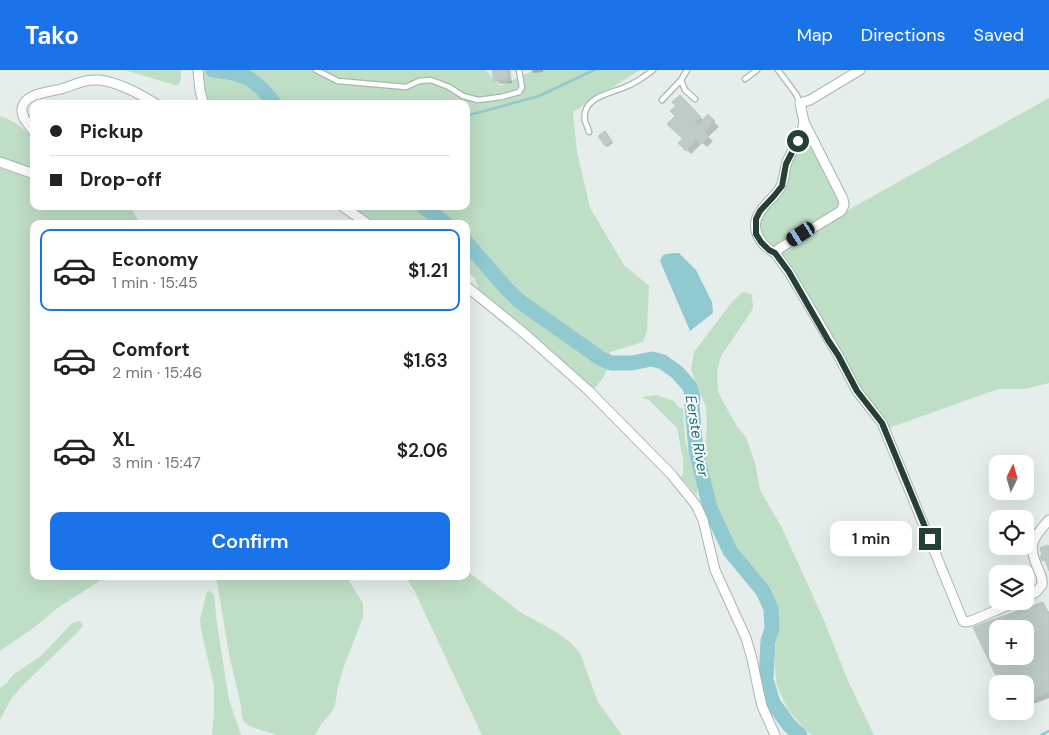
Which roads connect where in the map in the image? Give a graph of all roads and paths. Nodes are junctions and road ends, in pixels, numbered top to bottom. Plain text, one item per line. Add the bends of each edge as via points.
1 (198, 70) edge
2 (316, 70) edge
3 (520, 70) edge
4 (653, 70) edge
5 (687, 70) edge
6 (757, 70) edge
7 (778, 70) edge
8 (860, 70) edge
9 (745, 79) dead end
10 (681, 80) junction
11 (695, 99) dead end
12 (150, 100) edge
13 (200, 100) edge
14 (662, 100) dead end
15 (800, 103) junction
16 (804, 122) junction
17 (30, 127) edge
18 (589, 132) dead end
19 (0, 162) edge
20 (30, 173) edge
21 (348, 210) edge
22 (362, 220) edge
23 (775, 253) junction
24 (470, 289) edge
25 (1049, 520) edge
26 (1034, 593) edge
27 (997, 610) edge
28 (775, 735) edge

1 - 13 street
2 - 3 lane via 338,81 406,86 431,80 478,100 519,92 522,87
4 - 18 lane via 636,82 592,101 584,119
5 - 10 lane
6 - 9 lane
7 - 15 lane
8 - 15 street
10 - 11 lane via 685,90
10 - 14 lane
12 - 17 street via 109,82 78,82 26,100 22,116
15 - 16 street
16 - 23 street via 786,164 782,186 756,219 756,234
16 - 23 street via 844,205 841,211
19 - 20 street
21 - 22 street
23 - 27 street via 857,391 882,423 963,621
24 - 28 street via 588,390 671,474 696,505 716,570 746,638 758,693
25 - 26 street via 1032,546 1032,555 1042,577 1042,586

